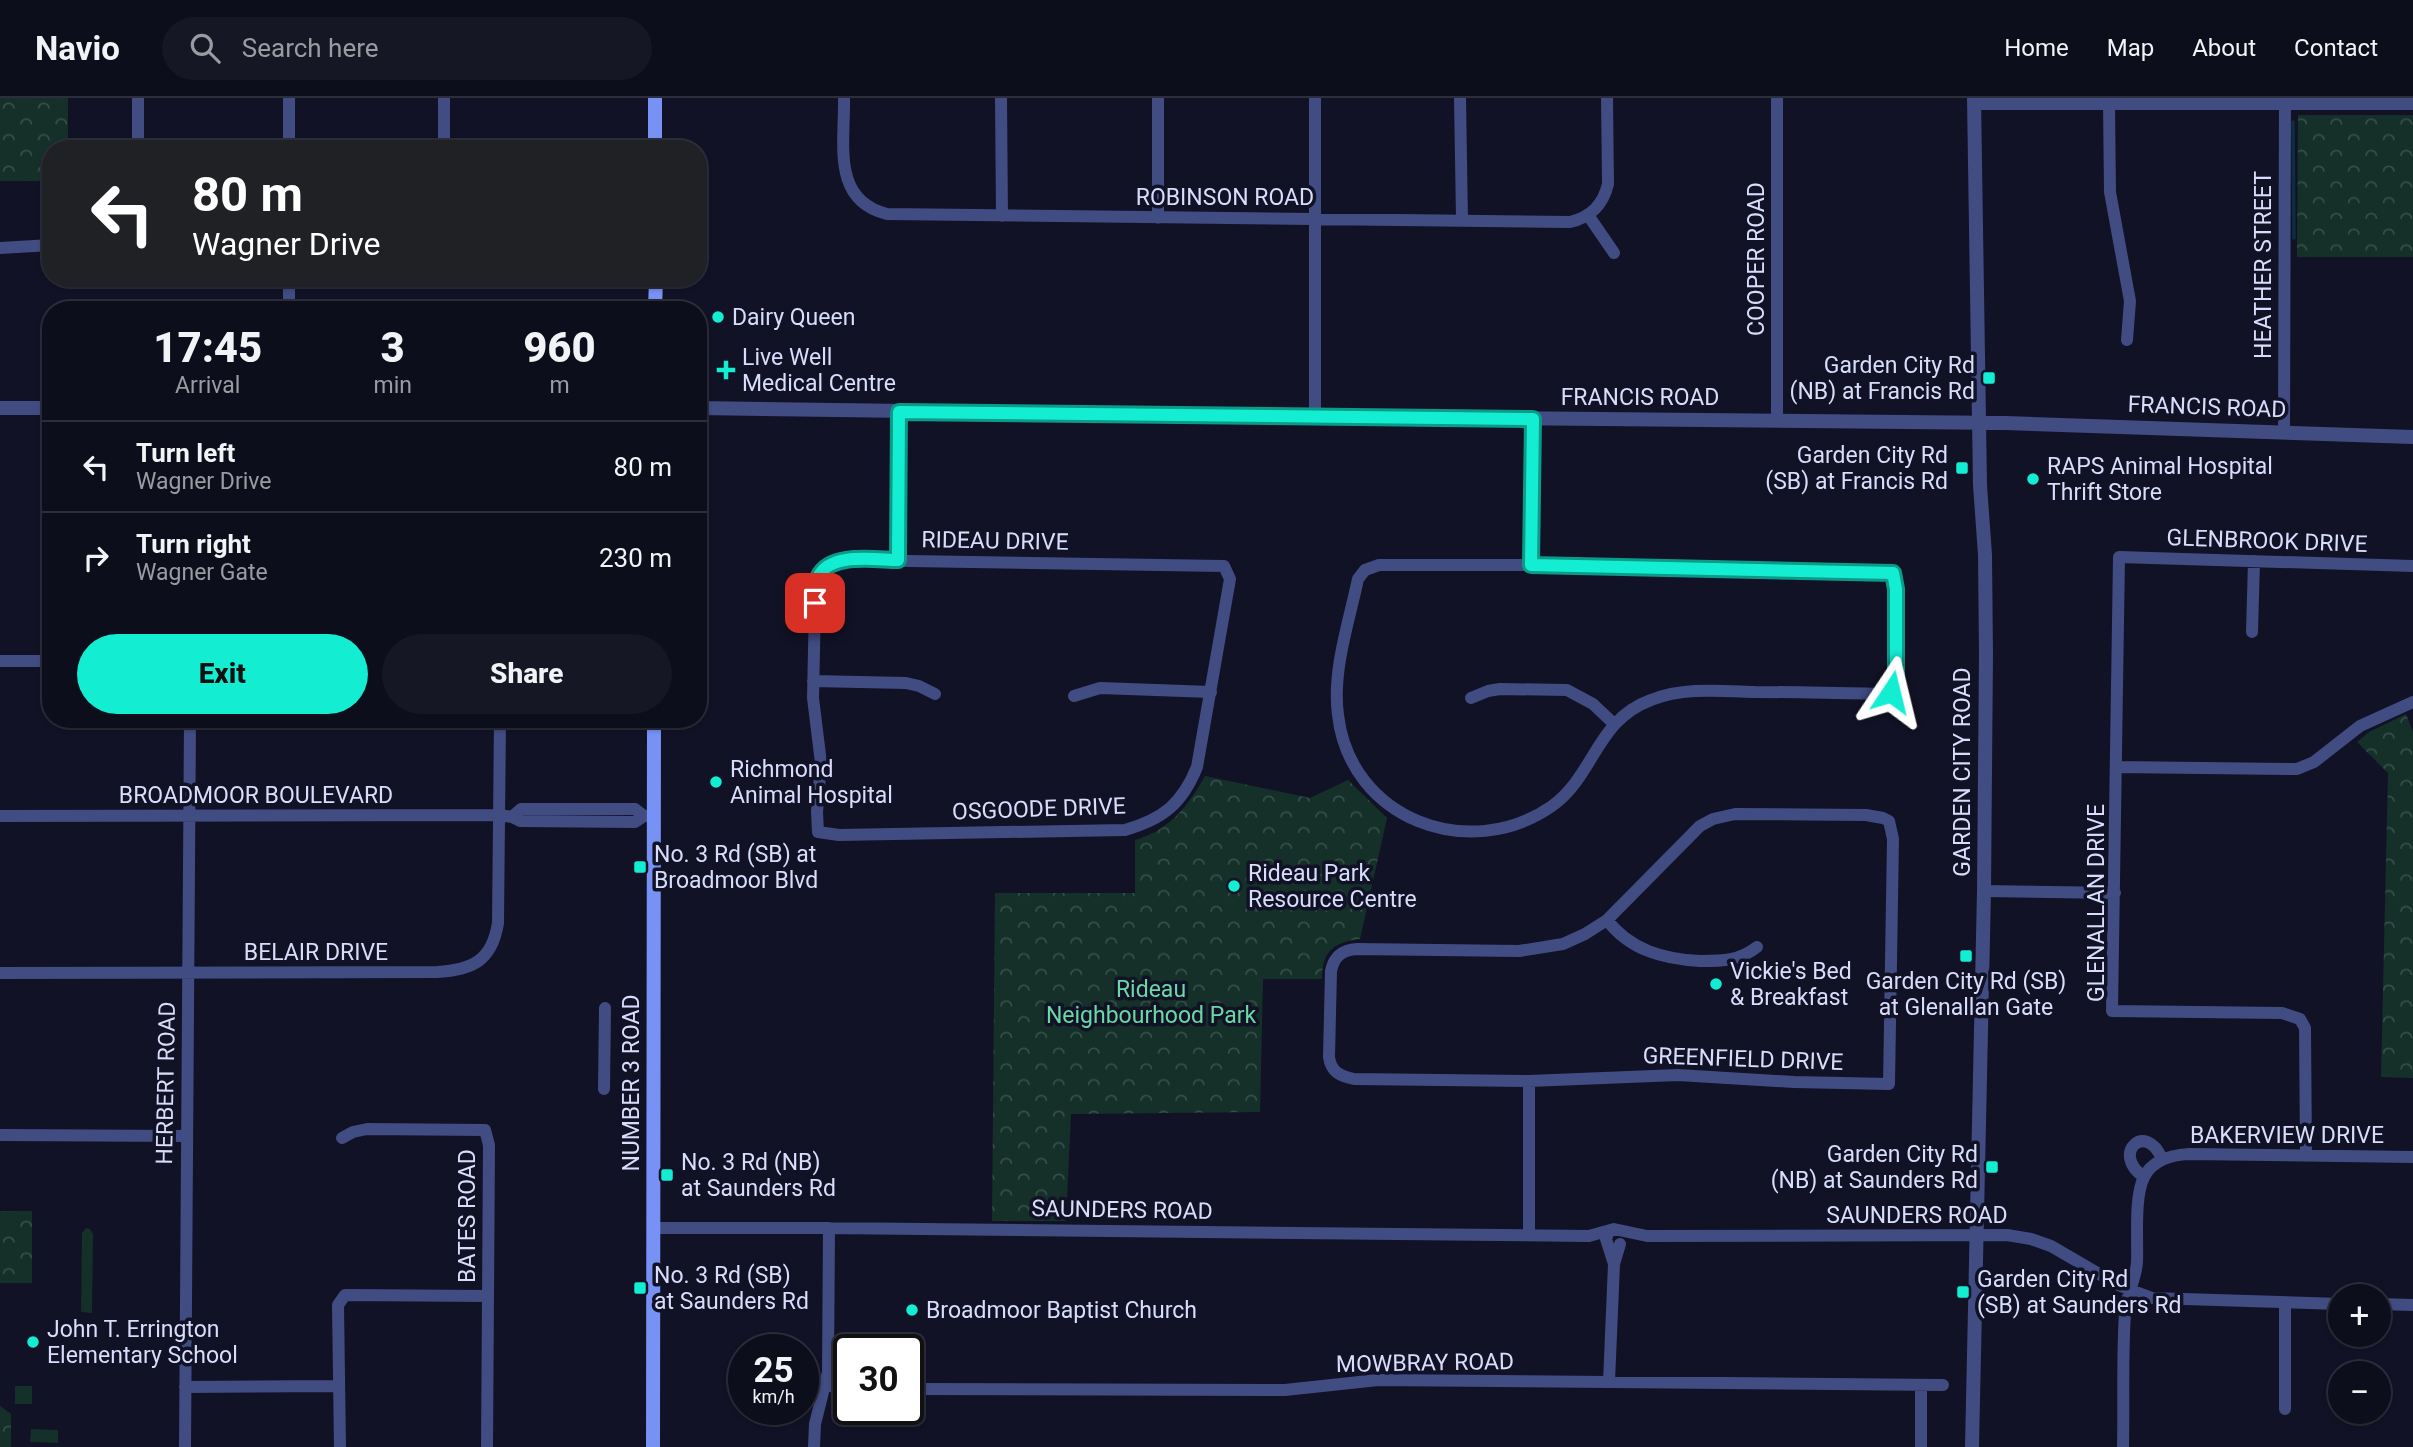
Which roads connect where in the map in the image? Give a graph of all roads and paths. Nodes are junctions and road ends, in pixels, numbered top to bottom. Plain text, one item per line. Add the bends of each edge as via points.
1 (138, 98) edge
2 (289, 98) edge
3 (444, 98) edge
4 (655, 98) edge
5 (844, 98) edge
6 (1001, 98) edge
7 (1158, 98) edge
8 (1315, 98) edge
9 (1460, 98) edge
10 (1607, 98) edge
11 (1777, 98) edge
12 (1974, 101) edge
13 (2285, 101) edge
14 (2384, 101) edge
15 (2109, 104) junction
16 (2413, 104) edge
17 (138, 140) edge
18 (289, 140) edge
19 (444, 140) edge
20 (655, 140) edge
21 (1593, 211) junction
22 (1002, 216) junction
23 (1158, 218) junction
24 (1315, 219) junction
25 (1461, 220) junction
26 (42, 246) edge
27 (0, 248) edge
28 (1614, 253) dead end
29 (2127, 340) dead end
30 (0, 408) edge
31 (42, 408) edge
32 (707, 408) edge
33 (899, 412) junction
34 (1315, 417) junction
35 (1533, 419) junction
36 (1777, 420) junction
37 (1979, 422) junction
38 (2284, 432) junction
39 (2413, 437) edge
40 (2119, 557) joint
41 (898, 560) junction
42 (2254, 561) junction
43 (1531, 565) junction
44 (1224, 566) joint
45 (2413, 566) edge
46 (2252, 632) dead end
47 (0, 661) edge
48 (42, 661) edge
49 (813, 681) junction
50 (1211, 692) junction
51 (935, 694) dead end
52 (1074, 696) dead end
53 (1471, 698) dead end
54 (2413, 702) edge
55 (1613, 723) junction
56 (190, 728) edge
57 (501, 728) edge
58 (654, 728) edge
59 (2116, 767) junction
60 (506, 816) junction
61 (649, 816) junction
62 (0, 817) edge
63 (188, 817) junction
64 (818, 832) joint
65 (1984, 891) junction
66 (2115, 893) junction
67 (1607, 919) junction
68 (1757, 947) dead end
69 (0, 973) edge
70 (188, 973) junction
71 (605, 1008) dead end
72 (1529, 1081) junction
73 (604, 1089) dead end
74 (0, 1135) edge
75 (186, 1136) junction
76 (342, 1138) dead end
77 (2306, 1155) junction
78 (2413, 1157) edge
79 (2162, 1159) junction
80 (2144, 1177) junction
81 (654, 1228) junction
82 (829, 1228) junction
83 (1529, 1235) junction
84 (1976, 1235) junction
85 (1614, 1239) junction
86 (2129, 1291) junction
87 (488, 1296) junction
88 (2285, 1303) junction
89 (2328, 1304) edge
90 (2391, 1304) edge
91 (2413, 1305) edge
92 (1609, 1382) junction
93 (825, 1385) junction
94 (1921, 1385) junction
95 (1943, 1385) dead end
96 (338, 1386) junction
97 (833, 1386) edge
98 (185, 1387) junction
99 (924, 1389) edge
100 (2285, 1409) dead end
101 (185, 1447) edge
102 (340, 1447) edge
103 (487, 1447) edge
104 (653, 1447) edge
105 (814, 1447) edge
106 (1921, 1447) edge
107 (1972, 1447) edge
108 (2123, 1447) edge

1 - 17 street
2 - 18 street
3 - 19 street
4 - 20 main road
5 - 22 street, ROBINSON ROAD via 845,170 853,194 867,206 887,214
6 - 22 street
7 - 23 street
8 - 24 street
9 - 25 street
10 - 21 street via 1608,184
11 - 36 street, COOPER ROAD
12 - 15 street
12 - 37 street, GARDEN CITY ROAD
13 - 14 street
13 - 15 street
13 - 38 street, HEATHER STREET
14 - 16 street
15 - 29 street via 2110,192 2130,301
21 - 25 street, ROBINSON ROAD via 1570,222
21 - 28 street
22 - 23 street, ROBINSON ROAD
23 - 24 street, ROBINSON ROAD
24 - 25 street, ROBINSON ROAD
24 - 34 street
26 - 27 street
30 - 31 street
32 - 33 street, FRANCIS ROAD
33 - 34 street, FRANCIS ROAD
33 - 41 street
34 - 35 street, FRANCIS ROAD
35 - 36 street, FRANCIS ROAD
35 - 43 street
36 - 37 street, FRANCIS ROAD
37 - 38 street, FRANCIS ROAD
37 - 65 street, GARDEN CITY ROAD via 1985,555
38 - 39 street, FRANCIS ROAD
40 - 42 street, GLENBROOK DRIVE
40 - 59 street, GLENALLAN DRIVE
41 - 44 street, RIDEAU DRIVE
41 - 49 street, RIDEAU DRIVE via 837,561 822,571 816,583
42 - 45 street, GLENBROOK DRIVE
42 - 46 street
43 - 55 street via 1379,565 1365,570 1358,579 1337,696 1350,758 1369,786 1408,818 1439,829 1495,830 1553,805 1583,773
43 - 55 street via 1893,573 1896,689 1883,694 1682,692 1648,700
44 - 50 street, OSGOODE DRIVE via 1230,579
47 - 48 street
49 - 51 street via 906,683
49 - 64 street, RIDEAU DRIVE via 821,763
50 - 52 street via 1100,688
50 - 64 street, OSGOODE DRIVE via 1190,784 1163,815 1146,824 1109,832
53 - 55 street via 1500,689 1567,690 1593,704
54 - 59 street via 2360,726 2314,762 2297,769
56 - 63 street, HERBERT ROAD
57 - 60 street, BELAIR DRIVE
58 - 61 main road, NUMBER 3 ROAD
59 - 66 street, GLENALLAN DRIVE
60 - 61 street, BROADMOOR BOULEVARD via 521,809 635,809
60 - 63 street, BROADMOOR BOULEVARD
60 - 70 street, BELAIR DRIVE via 496,935 486,954 473,965 437,972
61 - 81 main road, NUMBER 3 ROAD
62 - 63 street, BROADMOOR BOULEVARD
63 - 70 street, HERBERT ROAD
65 - 66 street
65 - 84 street, GARDEN CITY ROAD
66 - 77 street, GLENALLAN DRIVE via 2112,1011 2282,1013 2302,1021
67 - 68 street via 1639,947 1667,958 1727,961
67 - 72 street, GREENFIELD DRIVE via 1575,939 1536,950 1357,949 1341,953 1333,962 1329,1057 1335,1072 1354,1079
67 - 72 street, GREENFIELD DRIVE via 1692,832 1713,818 1735,814 1883,817 1889,821 1893,839 1889,1084 1678,1075
69 - 70 street, BELAIR DRIVE
70 - 75 street, HERBERT ROAD
71 - 73 street
72 - 83 street
74 - 75 street
75 - 98 street, HERBERT ROAD
76 - 87 street, BATES ROAD via 367,1129 485,1130 489,1145
77 - 78 street, BAKERVIEW DRIVE
77 - 79 street, BAKERVIEW DRIVE via 2189,1154
79 - 80 street, BAKERVIEW DRIVE
79 - 80 street, BAKERVIEW DRIVE via 2151,1143 2134,1144 2129,1160
80 - 86 street via 2137,1270
81 - 82 street, SAUNDERS ROAD
81 - 104 main road, NUMBER 3 ROAD
82 - 83 street, SAUNDERS ROAD
82 - 93 street
83 - 85 street, SAUNDERS ROAD
84 - 85 street, SAUNDERS ROAD
84 - 86 street, SAUNDERS ROAD via 2015,1236 2043,1243
84 - 107 street, GARDEN CITY ROAD
85 - 92 street
86 - 88 street, SAUNDERS ROAD via 2165,1299
86 - 108 street
87 - 96 street via 345,1295 338,1305
87 - 103 street, BATES ROAD
88 - 89 street, SAUNDERS ROAD
88 - 100 street
90 - 91 street
92 - 94 street, MOWBRAY ROAD
92 - 99 street, MOWBRAY ROAD via 1369,1380 1285,1390
93 - 97 street
93 - 105 street via 816,1415
94 - 95 street, MOWBRAY ROAD
94 - 106 street
96 - 98 street
96 - 102 street
98 - 101 street, HERBERT ROAD

